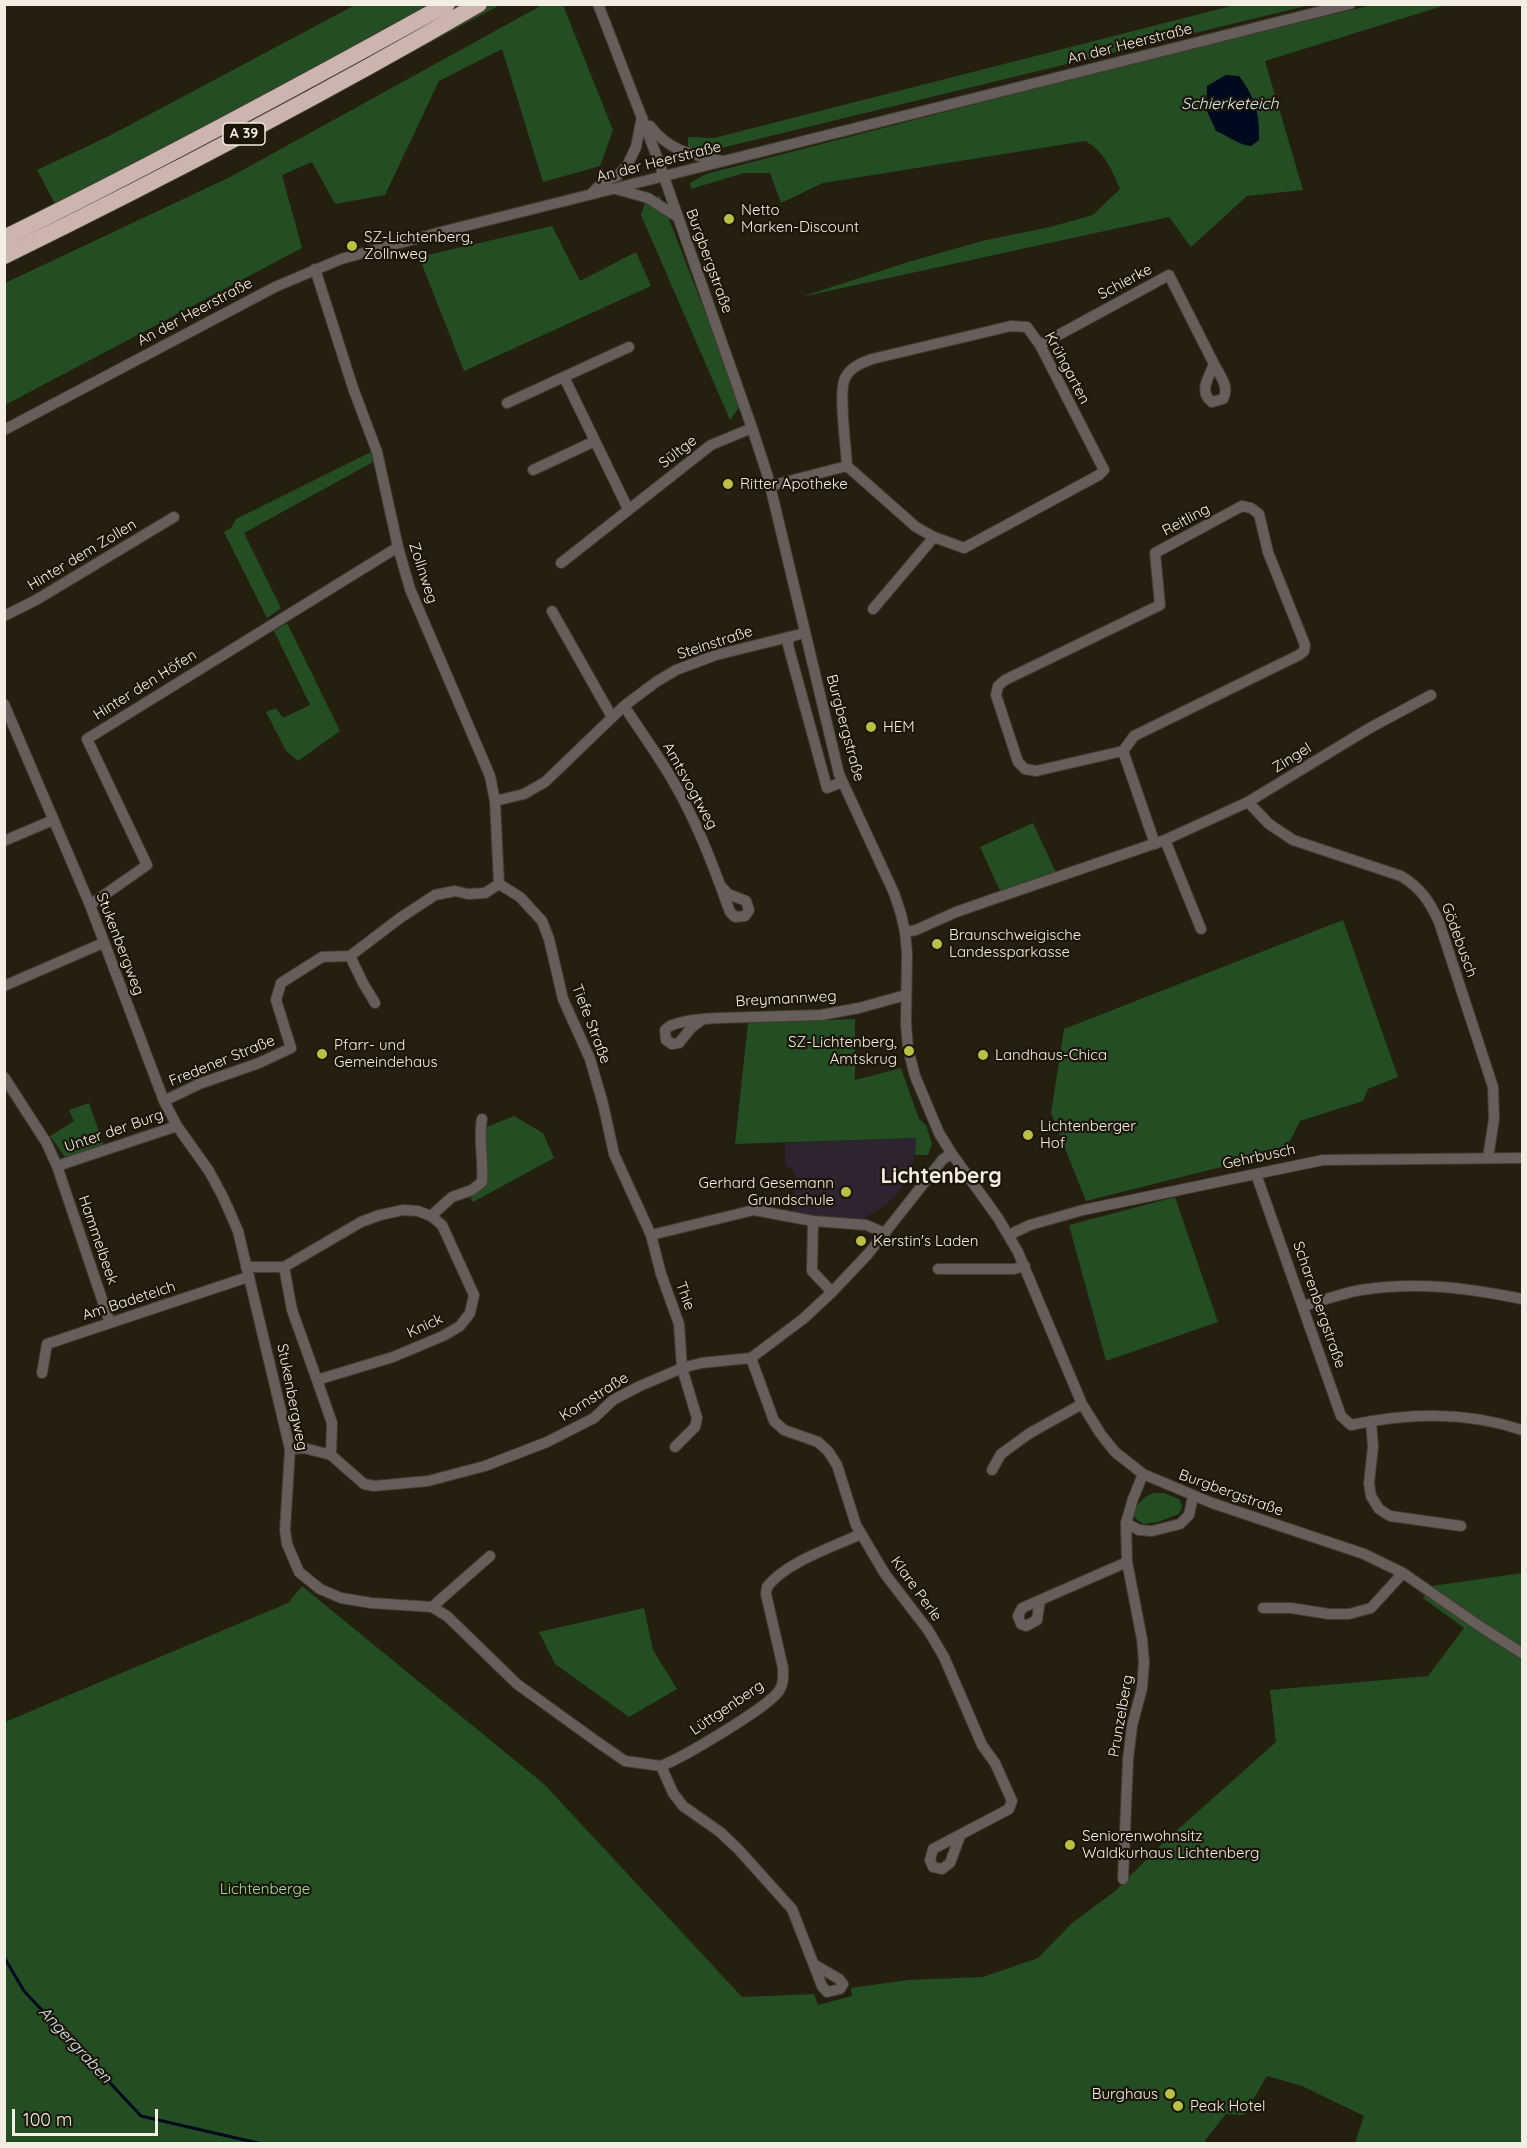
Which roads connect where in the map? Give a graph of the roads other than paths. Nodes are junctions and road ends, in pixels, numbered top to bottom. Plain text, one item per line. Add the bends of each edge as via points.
1 (447, 4) edge
2 (479, 4) edge
3 (598, 4) edge
4 (1350, 4) edge
5 (642, 116) junction
6 (724, 161) junction
7 (664, 177) junction
8 (616, 189) junction
9 (590, 195) junction
10 (676, 216) junction
11 (4, 238) edge
12 (4, 256) edge
13 (315, 269) junction
14 (1040, 345) junction
15 (629, 347) dead end
16 (1214, 364) dead end
17 (564, 377) junction
18 (507, 403) dead end
19 (752, 428) junction
20 (4, 430) edge
21 (595, 441) junction
22 (847, 466) junction
23 (533, 470) dead end
24 (770, 486) junction
25 (628, 510) junction
26 (174, 517) dead end
27 (934, 537) junction
28 (398, 547) junction
29 (561, 563) dead end
30 (873, 609) dead end
31 (552, 610) dead end
32 (4, 616) edge
33 (805, 633) junction
34 (789, 636) junction
35 (1431, 695) dead end
36 (4, 704) edge
37 (624, 706) junction
38 (612, 717) junction
39 (1123, 751) junction
40 (842, 782) junction
41 (495, 801) junction
42 (1248, 802) junction
43 (53, 820) junction
44 (4, 841) edge
45 (1160, 842) junction
46 (500, 884) junction
47 (720, 885) dead end
48 (90, 906) junction
49 (1201, 929) dead end
50 (905, 932) junction
51 (104, 943) junction
52 (350, 956) junction
53 (4, 986) edge
54 (906, 995) junction
55 (375, 1003) dead end
56 (702, 1020) dead end
57 (4, 1077) edge
58 (164, 1101) junction
59 (482, 1119) dead end
60 (177, 1126) junction
61 (951, 1154) junction
62 (1488, 1158) junction
63 (1522, 1158) edge
64 (57, 1166) junction
65 (1256, 1174) junction
66 (431, 1216) junction
67 (813, 1221) junction
68 (885, 1233) junction
69 (651, 1235) junction
70 (1009, 1235) junction
71 (1025, 1266) junction
72 (284, 1267) junction
73 (938, 1269) dead end
74 (247, 1272) junction
75 (832, 1292) junction
76 (1522, 1299) edge
77 (1303, 1306) junction
78 (110, 1323) junction
79 (751, 1358) junction
80 (682, 1368) junction
81 (42, 1373) dead end
82 (318, 1380) junction
83 (1082, 1404) junction
84 (1371, 1421) junction
85 (1522, 1430) edge
86 (675, 1447) dead end
87 (290, 1449) junction
88 (331, 1455) junction
89 (992, 1470) dead end
90 (1143, 1474) junction
91 (1193, 1496) junction
92 (1126, 1523) junction
93 (1461, 1526) dead end
94 (861, 1534) junction
95 (490, 1556) dead end
96 (1127, 1562) junction
97 (1402, 1573) junction
98 (1040, 1600) dead end
99 (432, 1607) junction
100 (1263, 1608) dead end
101 (1522, 1653) edge
102 (661, 1766) junction
103 (960, 1836) dead end
104 (1123, 1879) dead end
105 (815, 1965) dead end

1 - 11 highway, A 39 via 128,178
2 - 12 highway, A 39 via 272,120
3 - 5 street, Burgbergstraße
4 - 6 street, An der Heerstraße
5 - 6 street via 657,136 675,149
5 - 7 street, Burgbergstraße
5 - 9 street via 636,147 627,166
6 - 7 street, An der Heerstraße
7 - 8 street, An der Heerstraße
7 - 10 street, Burgbergstraße
8 - 9 street, An der Heerstraße
8 - 10 street via 648,198
9 - 13 street, An der Heerstraße via 378,248
10 - 19 street, Burgbergstraße
13 - 20 street, An der Heerstraße
13 - 28 street, Zollnweg via 377,452
14 - 16 street, Schierke via 1169,275
14 - 22 street, Krühgarten via 1027,327 1011,326 859,364 844,380
14 - 27 street, Krühgarten via 1104,470 964,548
15 - 17 street
17 - 18 street
17 - 21 street
19 - 24 street, Burgbergstraße
19 - 25 street, Sültge via 711,445
21 - 23 street
21 - 25 street
22 - 24 street
22 - 27 street, Krühgarten via 916,527
24 - 33 street, Burgbergstraße
25 - 29 street, Sültge
26 - 32 street, Hinter dem Zollen
27 - 30 street
28 - 41 street, Zollnweg via 415,602 490,776
28 - 48 street, Hinter den Höfen via 87,739 147,865
31 - 38 street
33 - 34 street, Steinstraße
33 - 40 street, Burgbergstraße
34 - 37 street, Steinstraße via 676,670
34 - 40 street via 788,645 827,788
35 - 42 street, Zingel
36 - 43 street, Stukenbergweg
37 - 38 street, Steinstraße
37 - 47 street, Amtsvogtweg via 685,802
38 - 41 street, Steinstraße via 545,782 524,794
39 - 39 street, Reitling via 1134,736 1304,651 1268,552 1259,514 1251,508 1242,506 1155,553 1160,605 998,686 996,695 1014,751 1025,769 1036,771
39 - 45 street
40 - 50 street, Burgbergstraße via 894,892
41 - 46 street, Zollnweg
42 - 45 street, Zingel
42 - 62 street, Gödebusch via 1269,824 1293,840 1401,876 1430,901 1493,1088 1494,1119
43 - 44 street
43 - 48 street, Stukenbergweg
45 - 49 street
45 - 50 street, Zingel
46 - 52 street via 479,894 448,891 435,895
46 - 69 street, Tiefe Straße via 520,897 542,921 563,999 590,1059 614,1154
48 - 51 street, Stukenbergweg
50 - 54 street, Burgbergstraße
51 - 53 street
51 - 58 street, Stukenbergweg
52 - 55 street
52 - 58 street, Fredener Straße via 322,957 281,983 276,1000 291,1048
54 - 56 street, Breymannweg via 821,1015
54 - 61 street, Burgbergstraße via 908,1049 913,1069 931,1117
57 - 64 street, Unter der Burg
58 - 60 street, Stukenbergweg
59 - 66 street via 482,1182 452,1197
60 - 64 street, Unter der Burg
60 - 74 street, Stukenbergweg via 223,1197 238,1231
61 - 68 street, Kornstraße
61 - 70 street, Burgbergstraße
62 - 63 street, Gehrbusch
62 - 65 street, Gehrbusch via 1323,1160
64 - 78 street, Hammelbeek
65 - 70 street, Gehrbusch via 1083,1210
65 - 77 street, Scharenbergstraße
66 - 72 street via 403,1210 380,1215
66 - 82 street, Knick via 442,1225 474,1295 471,1313 460,1326 443,1336 393,1357
67 - 68 street via 866,1225
67 - 69 street via 754,1210
67 - 75 street via 812,1271
68 - 75 street, Kornstraße
69 - 80 street, Thie via 679,1324
70 - 71 street, Burgbergstraße
71 - 73 street
71 - 83 street, Burgbergstraße
72 - 74 street
72 - 82 street via 295,1322
74 - 78 street, Am Badeteich
74 - 87 street, Stukenbergweg
75 - 79 street, Kornstraße
76 - 77 street via 1472,1289 1408,1286 1360,1290
77 - 84 street, Scharenbergstraße via 1341,1416 1351,1425
78 - 81 street, Am Badeteich via 47,1344
79 - 80 street, Kornstraße
79 - 94 street, Klare Perle via 774,1421 784,1430 818,1442 837,1465
80 - 86 street, Thie via 697,1422
80 - 88 street, Kornstraße via 640,1386 613,1401 594,1418 547,1442 485,1466 428,1480 374,1486 364,1484
82 - 88 street via 332,1424
83 - 89 street via 1030,1432 1001,1454
83 - 90 street, Burgbergstraße via 1115,1452
84 - 85 street via 1463,1416
84 - 93 street via 1369,1483 1379,1509 1390,1516
87 - 88 street, Kornstraße via 304,1448
87 - 99 street, Stukenbergweg via 285,1530 299,1572 320,1589 341,1598
90 - 91 street, Burgbergstraße
90 - 92 street, Prunzelberg
91 - 92 street via 1189,1515 1180,1524 1152,1531
91 - 97 street, Burgbergstraße via 1356,1551
92 - 96 street, Prunzelberg
94 - 102 street, Lüttgenberg via 784,1572 767,1587 784,1680 773,1698
94 - 103 street, Klare Perle via 944,1657 982,1745 1012,1801 1009,1809
95 - 99 street
96 - 98 street
96 - 104 street, Prunzelberg via 1144,1662 1128,1760
97 - 100 street via 1371,1608 1349,1614
97 - 101 street, Burgbergstraße
99 - 102 street via 447,1616 517,1684 596,1741 625,1761
102 - 105 street via 683,1806 738,1849 792,1909

